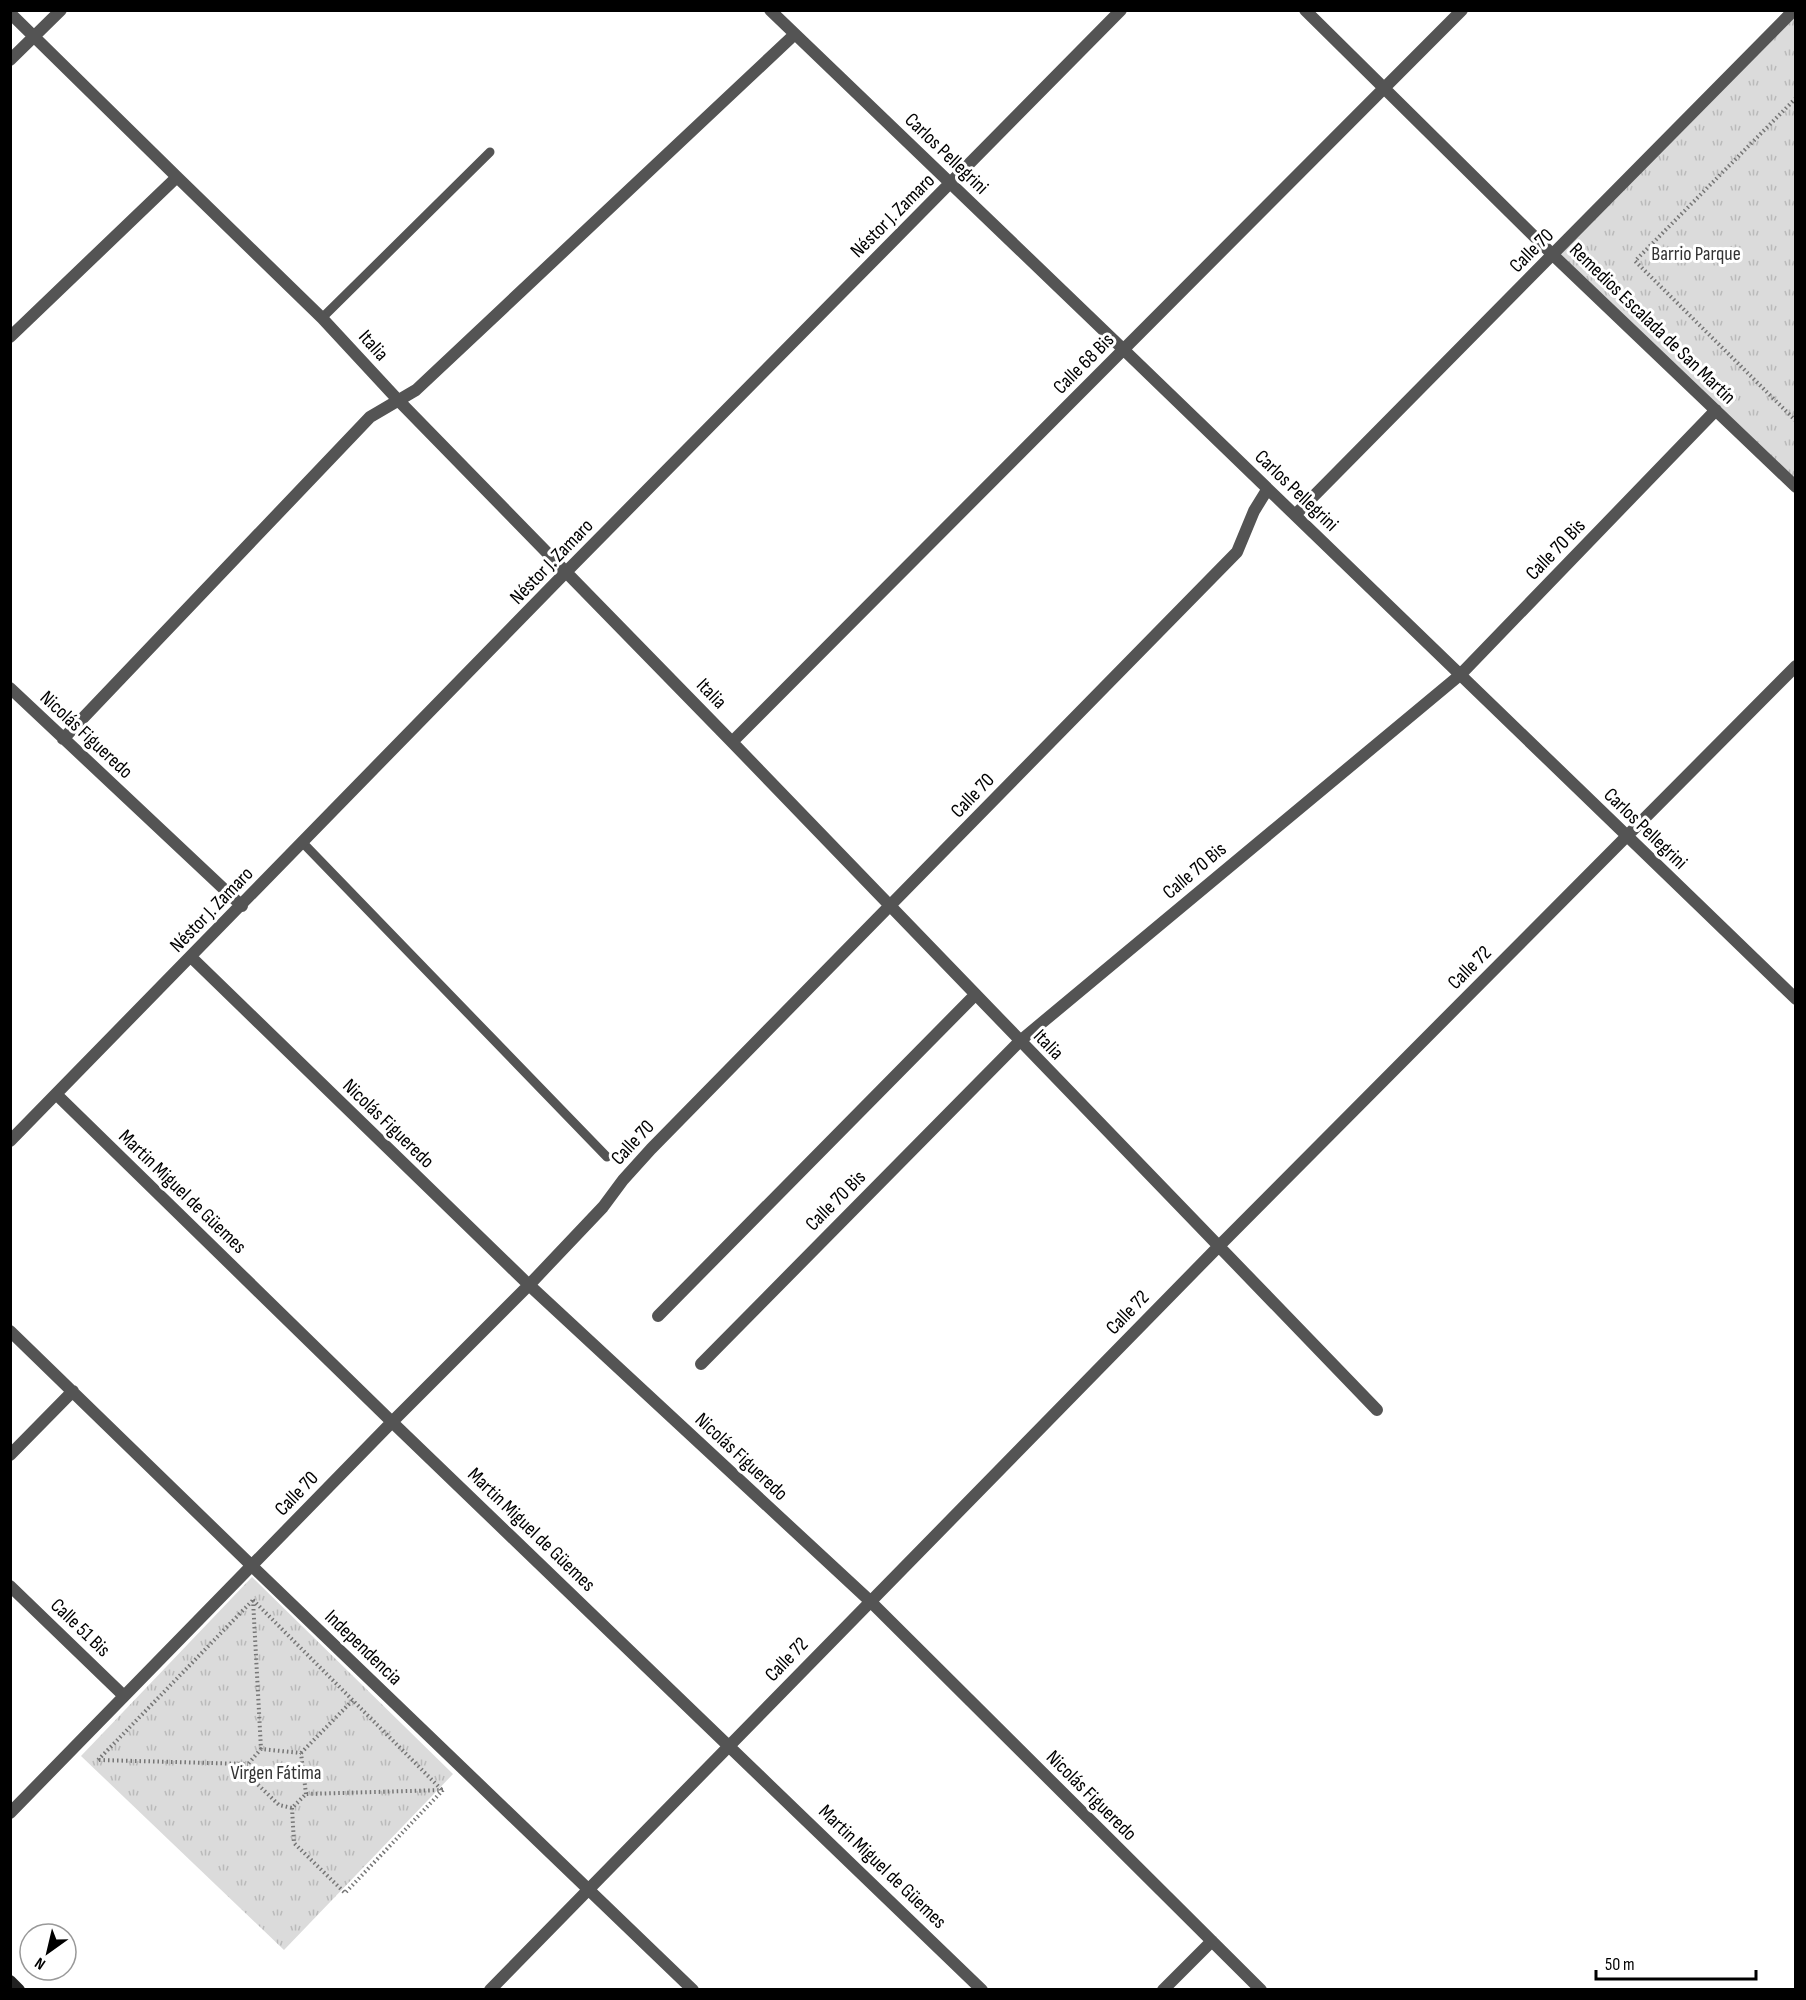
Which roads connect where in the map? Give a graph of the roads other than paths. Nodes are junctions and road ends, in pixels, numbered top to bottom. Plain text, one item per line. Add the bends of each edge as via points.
1 (61, 10) edge
2 (770, 10) edge
3 (1121, 10) edge
4 (1305, 10) edge
5 (1462, 10) edge
6 (1794, 10) edge
7 (10, 13) edge
8 (795, 34) junction
9 (35, 37) junction
10 (10, 60) edge
11 (1384, 89) junction
12 (490, 152) dead end
13 (177, 177) junction
14 (950, 184) junction
15 (1553, 255) junction
16 (322, 318) junction
17 (10, 337) edge
18 (1124, 350) junction
19 (398, 400) junction
20 (1716, 410) junction
21 (1796, 487) edge
22 (1267, 490) junction
23 (1295, 515) junction
24 (566, 572) junction
25 (1796, 666) edge
26 (1460, 675) junction
27 (10, 688) edge
28 (63, 739) junction
29 (732, 742) junction
30 (1627, 837) junction
31 (303, 843) junction
32 (242, 906) junction
33 (889, 906) junction
34 (191, 957) junction
35 (975, 995) junction
36 (1795, 997) edge
37 (1020, 1041) junction
38 (57, 1095) junction
39 (10, 1141) edge
40 (607, 1157) dead end
41 (1218, 1247) junction
42 (529, 1285) junction
43 (658, 1316) dead end
44 (10, 1331) edge
45 (701, 1364) dead end
46 (73, 1390) junction
47 (1377, 1410) dead end
48 (392, 1422) junction
49 (10, 1455) edge
50 (252, 1566) junction
51 (10, 1586) edge
52 (870, 1602) junction
53 (124, 1696) junction
54 (730, 1745) junction
55 (10, 1813) edge
56 (588, 1889) junction
57 (1212, 1941) junction
58 (10, 1981) edge
59 (19, 1989) edge
60 (490, 1989) edge
61 (693, 1989) edge
62 (982, 1989) edge
63 (1163, 1989) edge
64 (1261, 1989) edge

1 - 9 street
2 - 8 street, Carlos Pellegrini
3 - 14 street, Néstor J. Zamaro
4 - 11 street, Remedios Escalada de San Martín
5 - 11 street, Calle 68 Bis
6 - 15 street, Calle 70
7 - 9 street, Italia
8 - 14 street, Carlos Pellegrini
8 - 19 street via 416,390
9 - 10 street
9 - 13 street, Italia
11 - 15 street, Remedios Escalada de San Martín
11 - 18 street, Calle 68 Bis
12 - 16 lane
13 - 16 street, Italia
13 - 17 street
14 - 18 street, Carlos Pellegrini
14 - 24 street, Néstor J. Zamaro
15 - 20 street, Remedios Escalada de San Martín
15 - 23 street, Calle 70
16 - 19 street, Italia
18 - 22 street, Carlos Pellegrini
18 - 29 street, Calle 68 Bis
19 - 24 street, Italia
19 - 28 street via 370,417
20 - 21 street, Remedios Escalada de San Martín
20 - 26 street, Calle 70 Bis
22 - 23 street, Carlos Pellegrini
22 - 33 street, Calle 70 via 1237,552
23 - 26 street, Carlos Pellegrini
24 - 29 street, Italia
24 - 31 street, Néstor J. Zamaro
25 - 30 street, Calle 72
26 - 30 street, Carlos Pellegrini
26 - 37 street, Calle 70 Bis
27 - 28 street, Nicolás Figueredo
28 - 32 street, Nicolás Figueredo
29 - 33 street, Italia
30 - 36 street, Carlos Pellegrini
30 - 41 street, Calle 72
31 - 32 street, Néstor J. Zamaro
31 - 40 lane
32 - 34 street, Néstor J. Zamaro
33 - 35 street, Italia
33 - 42 street, Calle 70 via 651,1149
34 - 38 street, Néstor J. Zamaro
34 - 42 street, Nicolás Figueredo
35 - 37 street, Italia
35 - 43 street
37 - 41 street, Italia
37 - 45 street, Calle 70 Bis
38 - 39 street, Néstor J. Zamaro
38 - 48 street, Martin Miguel de Güemes
41 - 47 street, Italia
41 - 52 street, Calle 72
42 - 48 street, Calle 70
42 - 52 street, Nicolás Figueredo
44 - 46 street, Independencia
46 - 49 street
46 - 50 street, Independencia
48 - 50 street, Calle 70
48 - 54 street, Martin Miguel de Güemes
50 - 53 street, Calle 70
50 - 56 street, Independencia
51 - 53 street, Calle 51 Bis
52 - 54 street, Calle 72
52 - 57 street, Nicolás Figueredo
53 - 55 street, Calle 70
54 - 56 street, Calle 72
54 - 62 street, Martin Miguel de Güemes
56 - 60 street, Calle 72
56 - 61 street, Independencia
57 - 63 street
57 - 64 street, Nicolás Figueredo
58 - 59 main road

